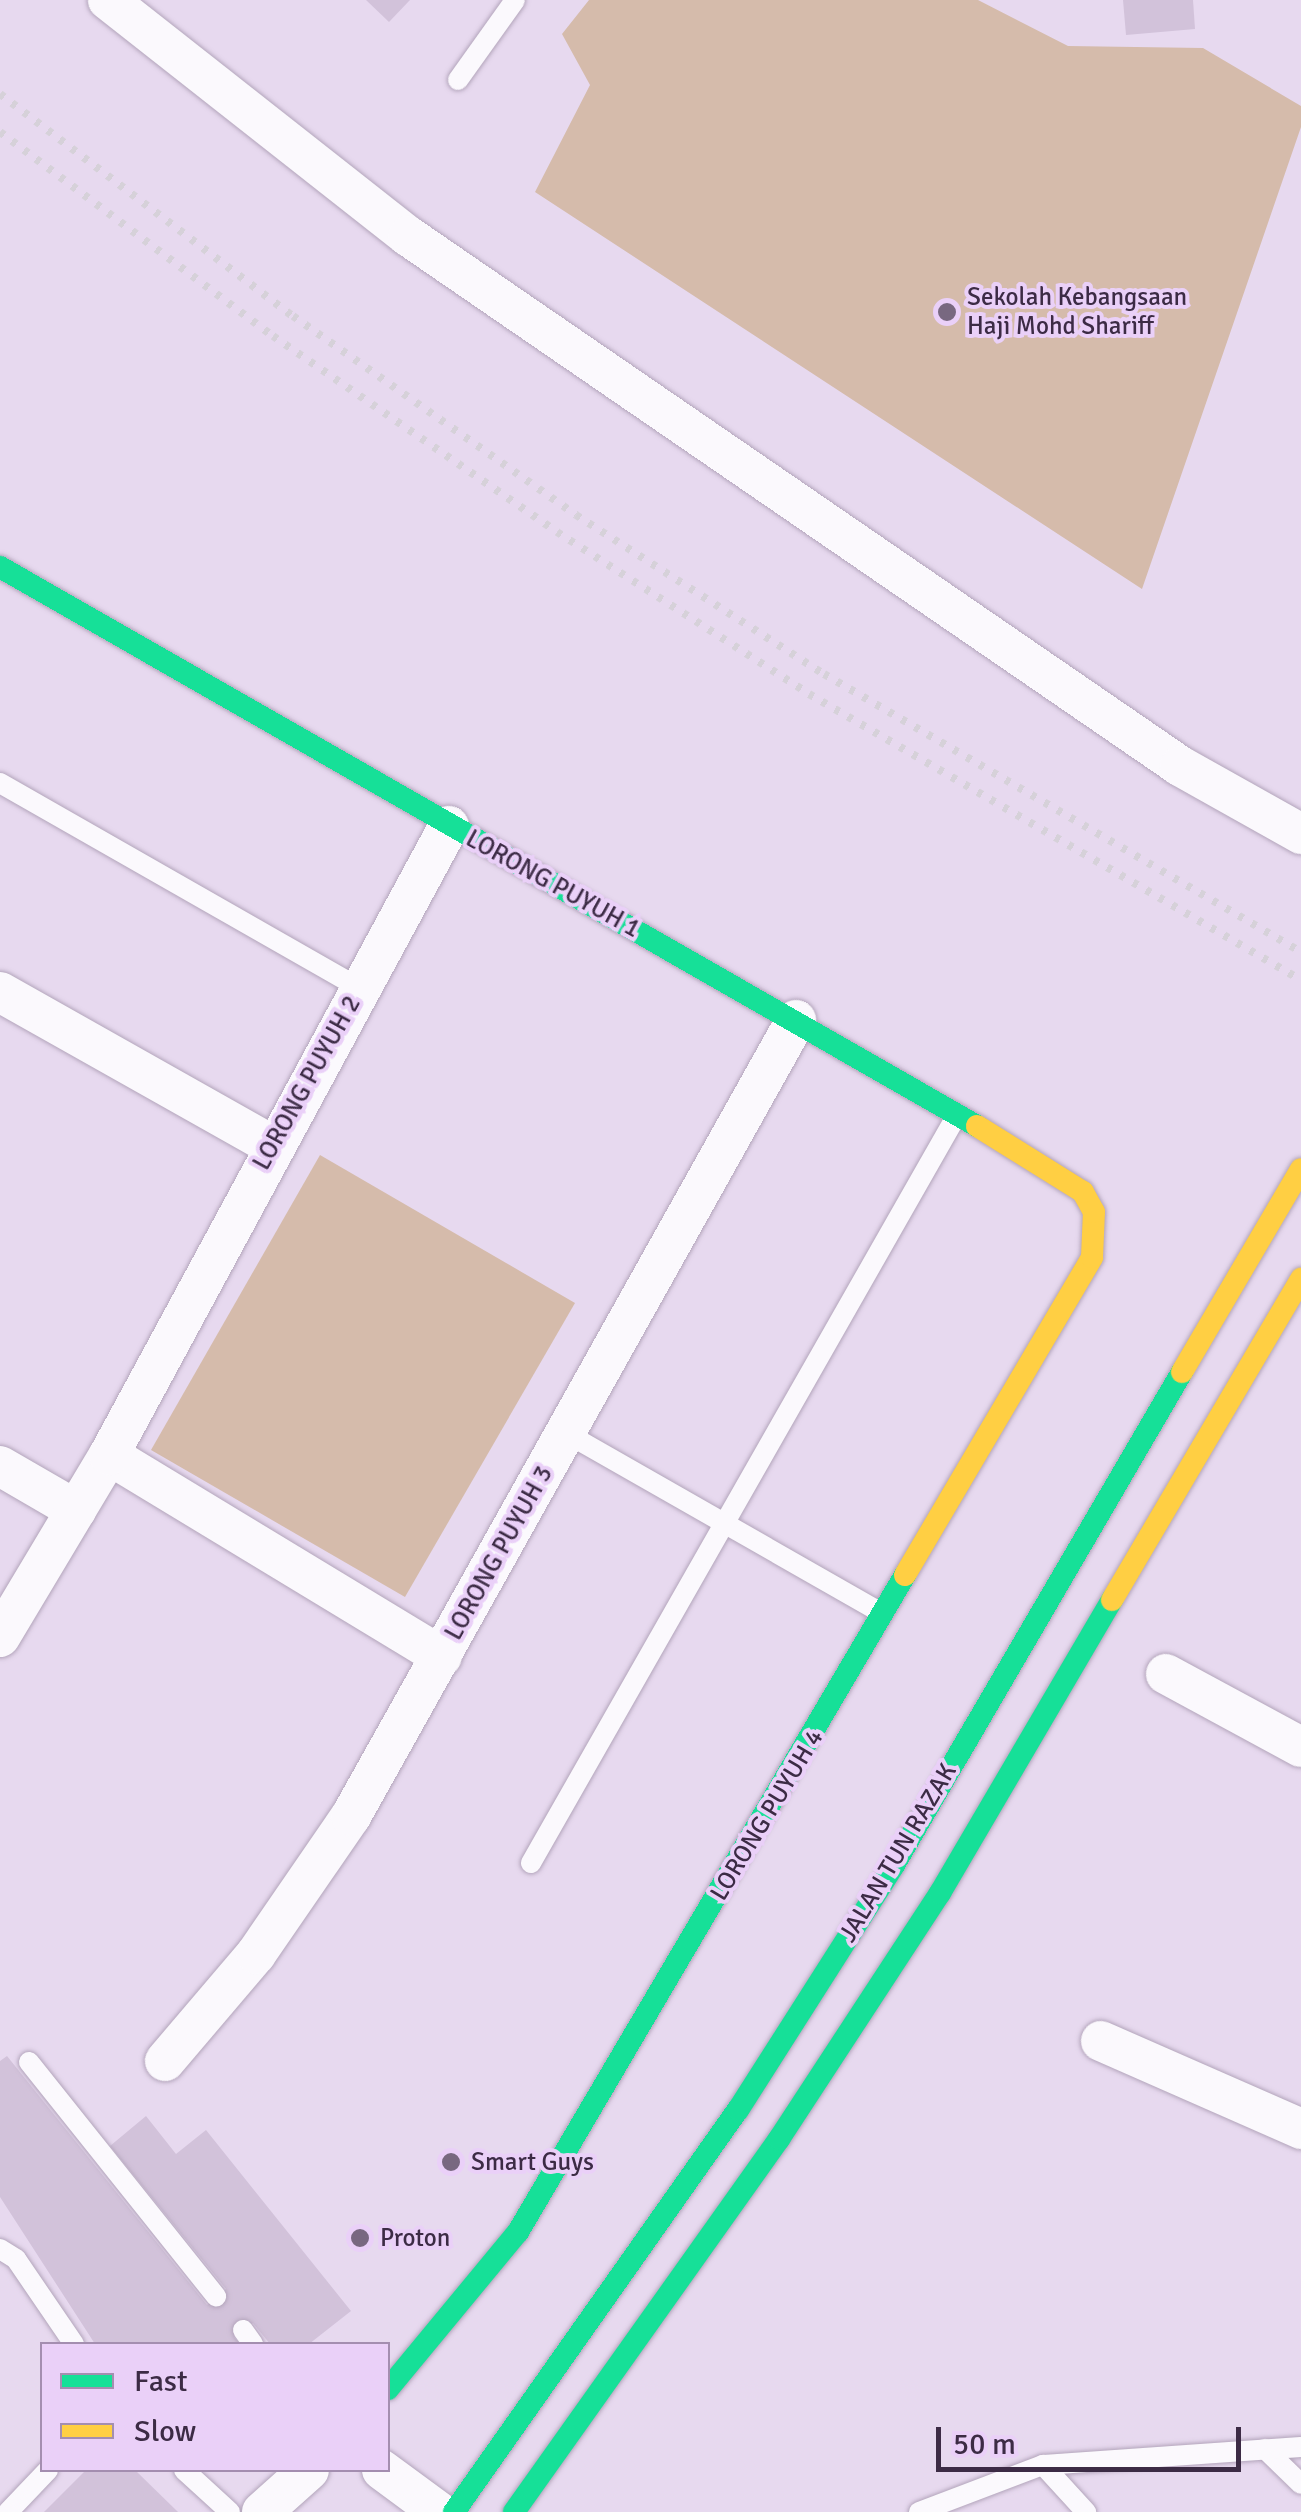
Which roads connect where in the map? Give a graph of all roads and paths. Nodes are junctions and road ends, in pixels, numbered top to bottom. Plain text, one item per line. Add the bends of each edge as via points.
1 (108, 0) edge
2 (515, 0) edge
3 (458, 80) dead end
4 (0, 567) edge
5 (0, 783) edge
6 (449, 826) junction
7 (1301, 834) edge
8 (360, 988) junction
9 (0, 992) edge
10 (796, 1020) junction
11 (958, 1114) junction
12 (272, 1145) junction
13 (1301, 1169) edge
14 (1094, 1212) joint
15 (1301, 1279) edge
16 (566, 1433) junction
17 (108, 1455) junction
18 (0, 1466) edge
19 (76, 1510) junction
20 (725, 1522) junction
21 (886, 1615) junction
22 (0, 1637) edge
23 (442, 1656) junction
24 (1166, 1674) dead end
25 (1301, 1747) edge
26 (531, 1863) dead end
27 (1101, 2041) dead end
28 (30, 2062) dead end
29 (165, 2062) dead end
30 (1301, 2129) edge
31 (0, 2249) edge
32 (216, 2296) dead end
33 (73, 2342) edge
34 (390, 2387) edge
35 (1301, 2447) edge
36 (1266, 2449) junction
37 (1043, 2465) junction
38 (46, 2472) edge
39 (186, 2472) edge
40 (306, 2472) edge
41 (385, 2472) edge
42 (1301, 2484) edge
43 (8, 2512) edge
44 (230, 2512) edge
45 (262, 2512) edge
46 (439, 2512) edge
47 (454, 2512) edge
48 (514, 2512) edge
49 (920, 2512) edge
50 (1086, 2512) edge

1 - 7 street via 408,236 1180,766
2 - 3 lane
4 - 6 main road, LORONG PUYUH 1
5 - 8 lane
6 - 8 street, LORONG PUYUH 2
6 - 10 main road, LORONG PUYUH 1
8 - 12 street, LORONG PUYUH 2
9 - 12 street
10 - 11 main road, LORONG PUYUH 1
10 - 16 street, LORONG PUYUH 3
11 - 14 main road, LORONG PUYUH 1 via 1083,1192
11 - 20 lane
12 - 17 street, LORONG PUYUH 2
13 - 47 main road, JALAN TUN RAZAK via 862,1914 738,2110
14 - 21 main road, LORONG PUYUH 4 via 1092,1257
15 - 48 main road via 940,1892 778,2139
16 - 20 lane
16 - 23 street, LORONG PUYUH 3
17 - 19 street, LORONG PUYUH 2
17 - 23 street
18 - 19 street
19 - 22 street, LORONG PUYUH 2
20 - 21 lane
20 - 26 lane
21 - 34 main road, LORONG PUYUH 4 via 518,2232
23 - 29 street, LORONG PUYUH 3 via 304,1891
24 - 25 street
27 - 30 street
28 - 32 lane
31 - 33 lane via 16,2259
35 - 36 lane
36 - 37 lane
36 - 42 lane
37 - 49 lane
37 - 50 lane
38 - 43 lane
39 - 44 lane
40 - 45 street
41 - 46 street

